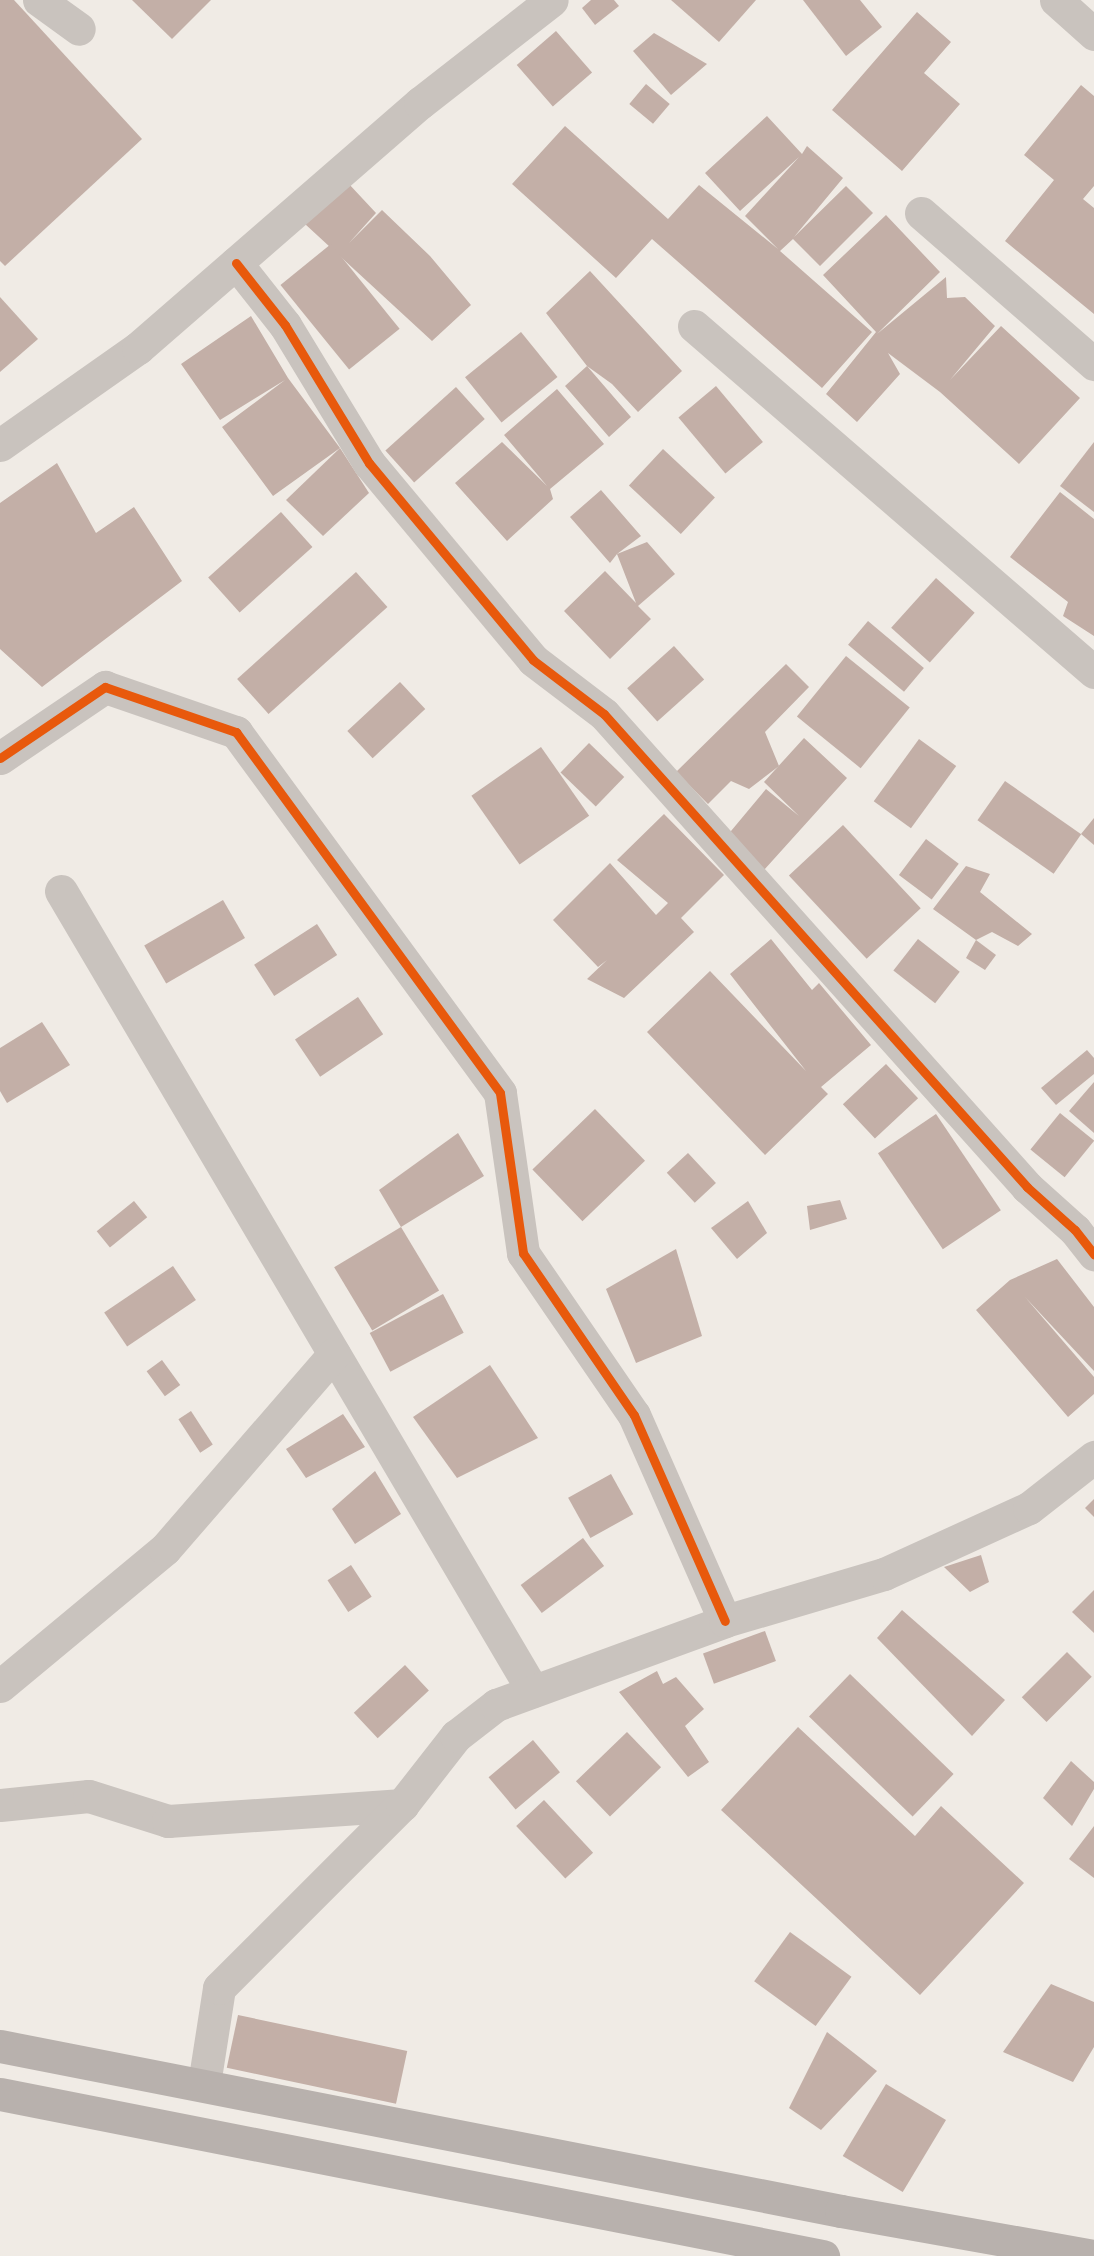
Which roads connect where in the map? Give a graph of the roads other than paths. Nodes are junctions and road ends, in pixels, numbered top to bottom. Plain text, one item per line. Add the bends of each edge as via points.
1 (39, 0) edge
2 (552, 0) edge
3 (1056, 0) edge
4 (79, 29) dead end
5 (1094, 34) edge
6 (921, 213) dead end
7 (236, 263) junction
8 (694, 326) dead end
9 (1094, 364) edge
10 (0, 445) edge
11 (1094, 672) edge
12 (0, 758) edge
13 (61, 891) dead end
14 (1094, 1254) edge
15 (334, 1354) junction
16 (1094, 1457) edge
17 (724, 1621) junction
18 (0, 1686) edge
19 (533, 1691) junction
20 (0, 1805) edge
21 (402, 1805) junction
22 (0, 2046) edge
23 (204, 2084) junction
24 (0, 2094) edge
25 (823, 2256) edge
26 (1094, 2256) edge

1 - 4 street
2 - 7 street via 420,103
3 - 5 street
6 - 9 street
7 - 10 street via 138,348
7 - 14 street via 285,325 369,463 533,660 604,714 1027,1187 1075,1230
8 - 11 street
12 - 17 street via 105,687 236,732 500,1092 523,1253 634,1414
13 - 15 street
15 - 18 street via 165,1549
15 - 19 street
16 - 17 street via 1029,1508 884,1575
17 - 19 street
19 - 21 street via 496,1705 456,1736
20 - 21 street via 89,1796 168,1821
21 - 23 street via 219,1988
22 - 23 main road
23 - 26 main road via 829,2208
24 - 25 main road

